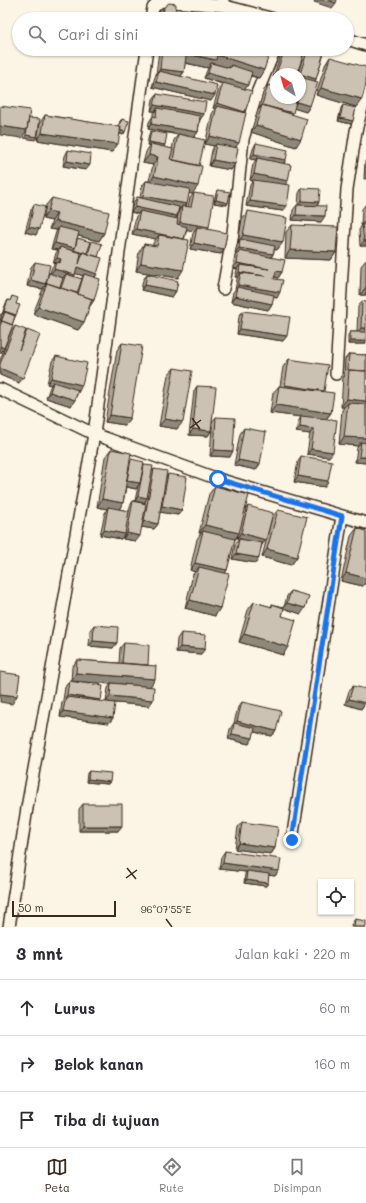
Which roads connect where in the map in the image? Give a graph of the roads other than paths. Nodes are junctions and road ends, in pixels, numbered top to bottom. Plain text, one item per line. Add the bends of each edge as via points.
1 (224, 3) edge
2 (152, 12) edge
3 (252, 12) edge
4 (354, 41) edge
5 (366, 45) edge
6 (146, 56) edge
7 (272, 56) edge
8 (366, 92) edge
9 (224, 290) dead end
10 (336, 374) dead end
11 (0, 389) edge
12 (94, 434) junction
13 (342, 516) junction
14 (366, 523) edge
15 (292, 840) dead end
16 (9, 927) edge

1 - 2 street via 160,1
1 - 3 street
4 - 5 street
6 - 12 street
7 - 9 street via 243,139
8 - 10 street via 356,131 347,189
11 - 12 street
12 - 13 street via 218,479
12 - 16 street via 27,808
13 - 14 street
13 - 15 street

